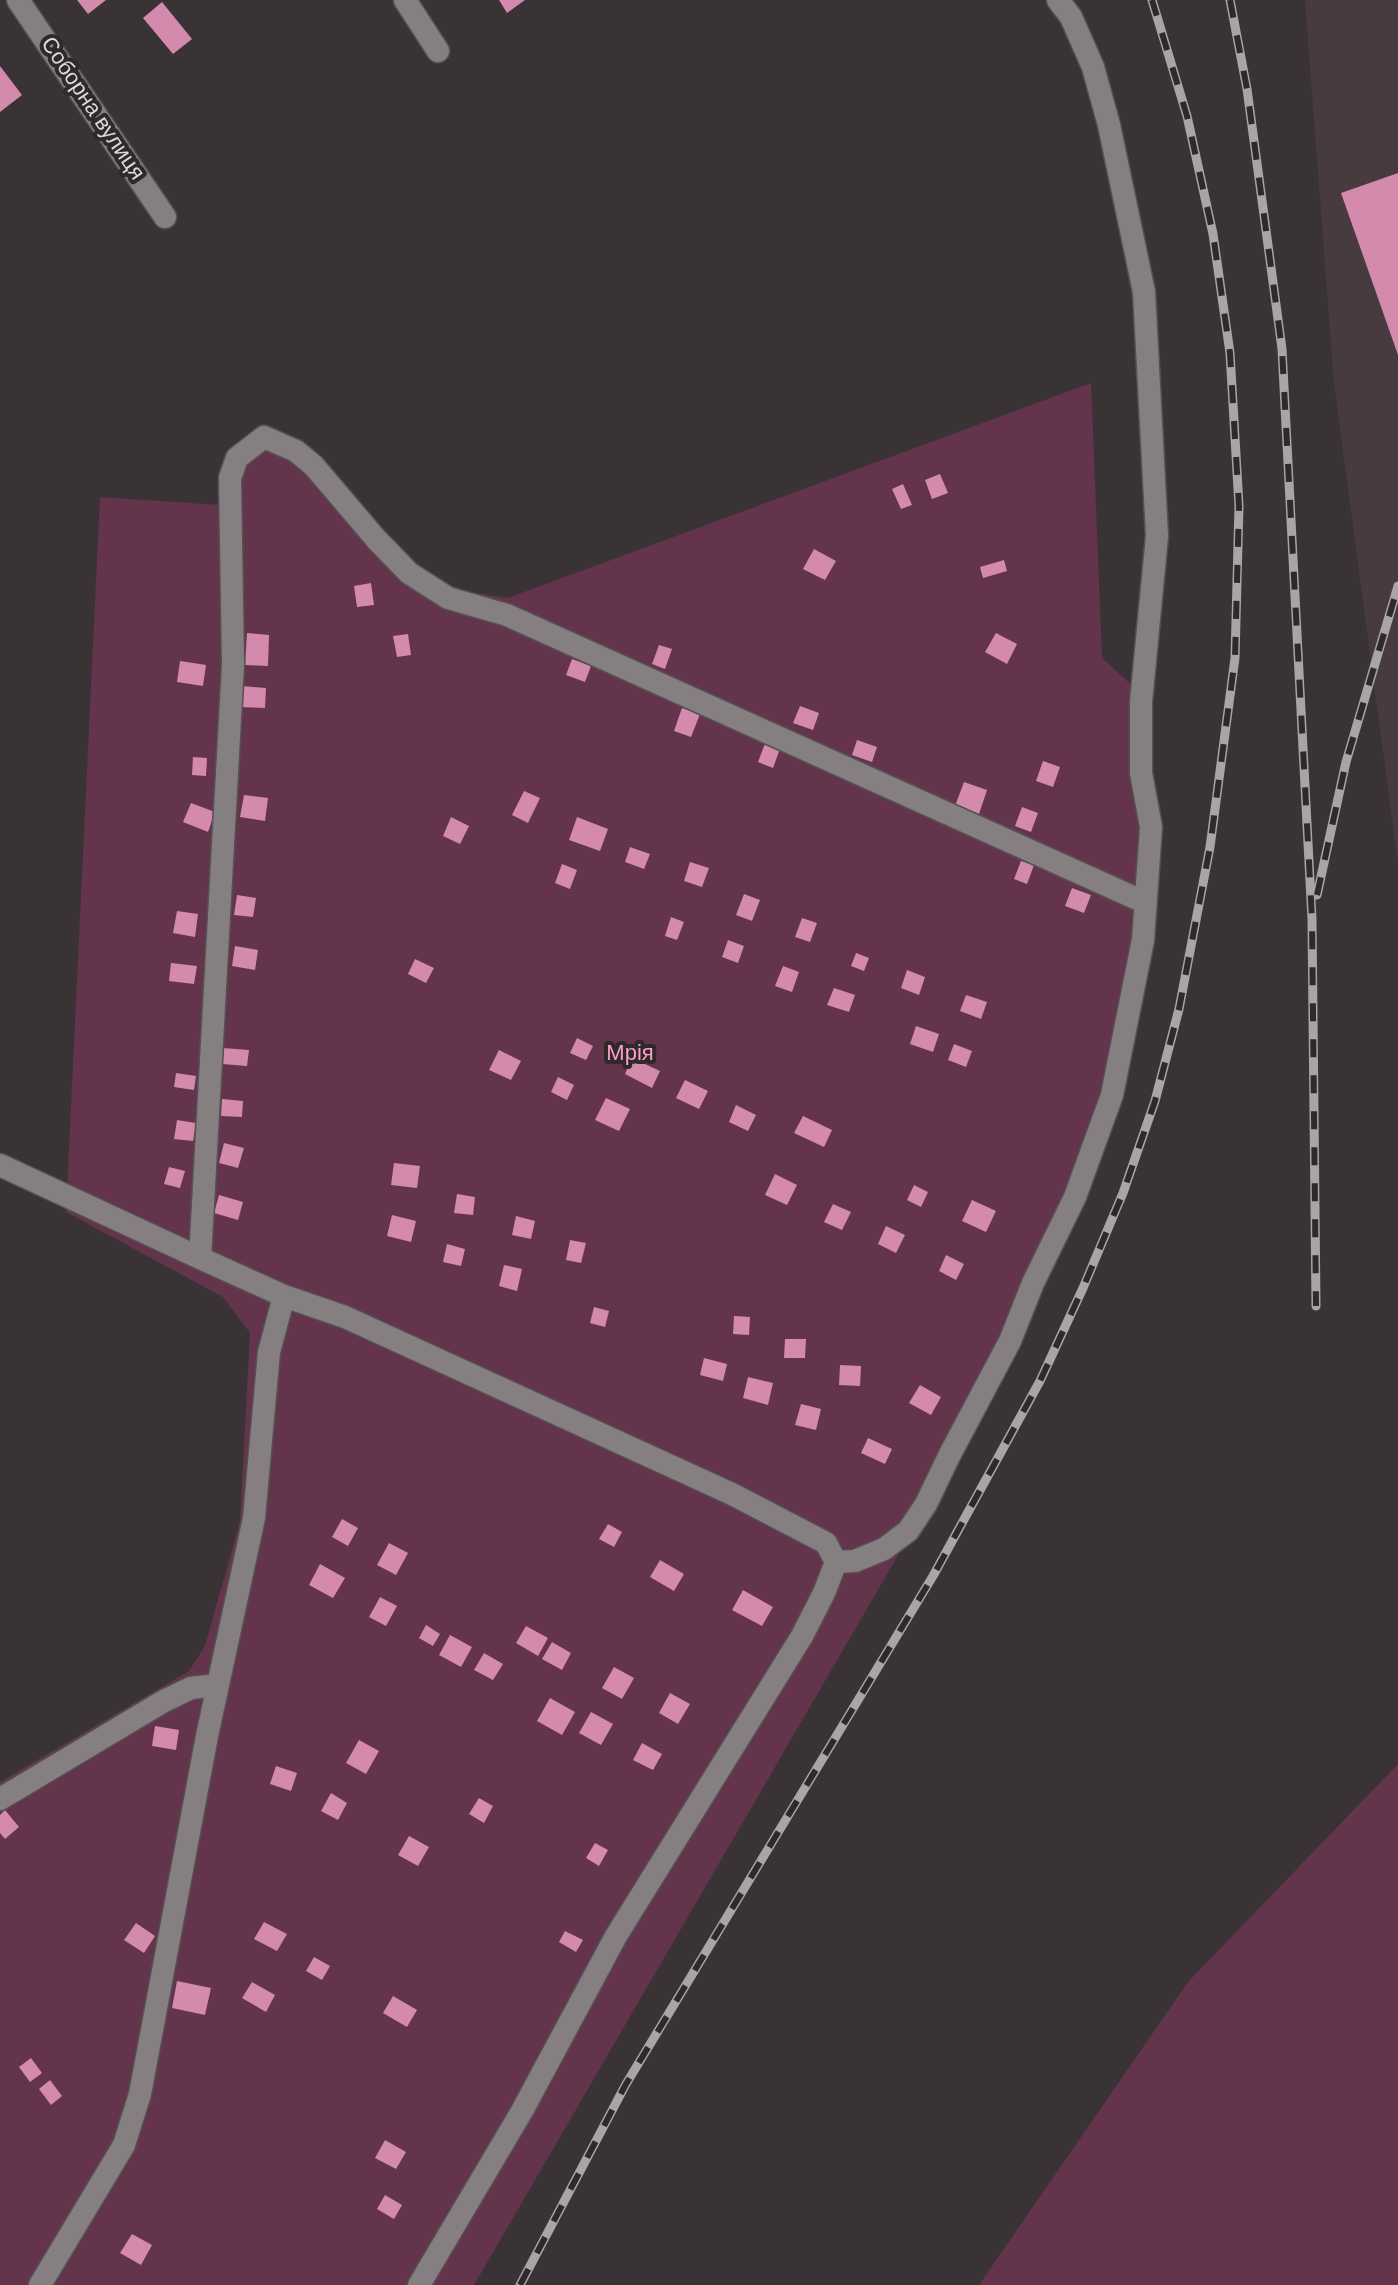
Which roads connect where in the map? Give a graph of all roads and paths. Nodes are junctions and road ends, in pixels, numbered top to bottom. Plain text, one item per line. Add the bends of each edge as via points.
1 (18, 0) edge
2 (405, 0) edge
3 (1058, 0) edge
4 (438, 51) dead end
5 (165, 217) dead end
6 (1144, 902) junction
7 (0, 1165) edge
8 (200, 1258) junction
9 (284, 1296) junction
10 (836, 1562) junction
11 (217, 1685) junction
12 (0, 1799) edge
13 (40, 2285) edge
14 (419, 2285) edge

1 - 5 street, Соборна вулиця
2 - 4 street
3 - 6 street via 1093,67 1144,292 1157,536 1141,702 1141,773 1151,827
6 - 8 street via 507,615 448,598 409,573 305,458 264,437 237,458 230,478 233,665
6 - 10 street via 1143,940 1112,1095 1075,1197 1010,1341 908,1531 884,1549 855,1561
7 - 8 street
8 - 9 street
9 - 10 street via 345,1317 771,1512 826,1543
9 - 11 street via 269,1352 254,1518
10 - 14 street via 802,1636 616,1936 522,2111
11 - 12 street via 191,1688 164,1701
11 - 13 street via 133,2119 124,2145

